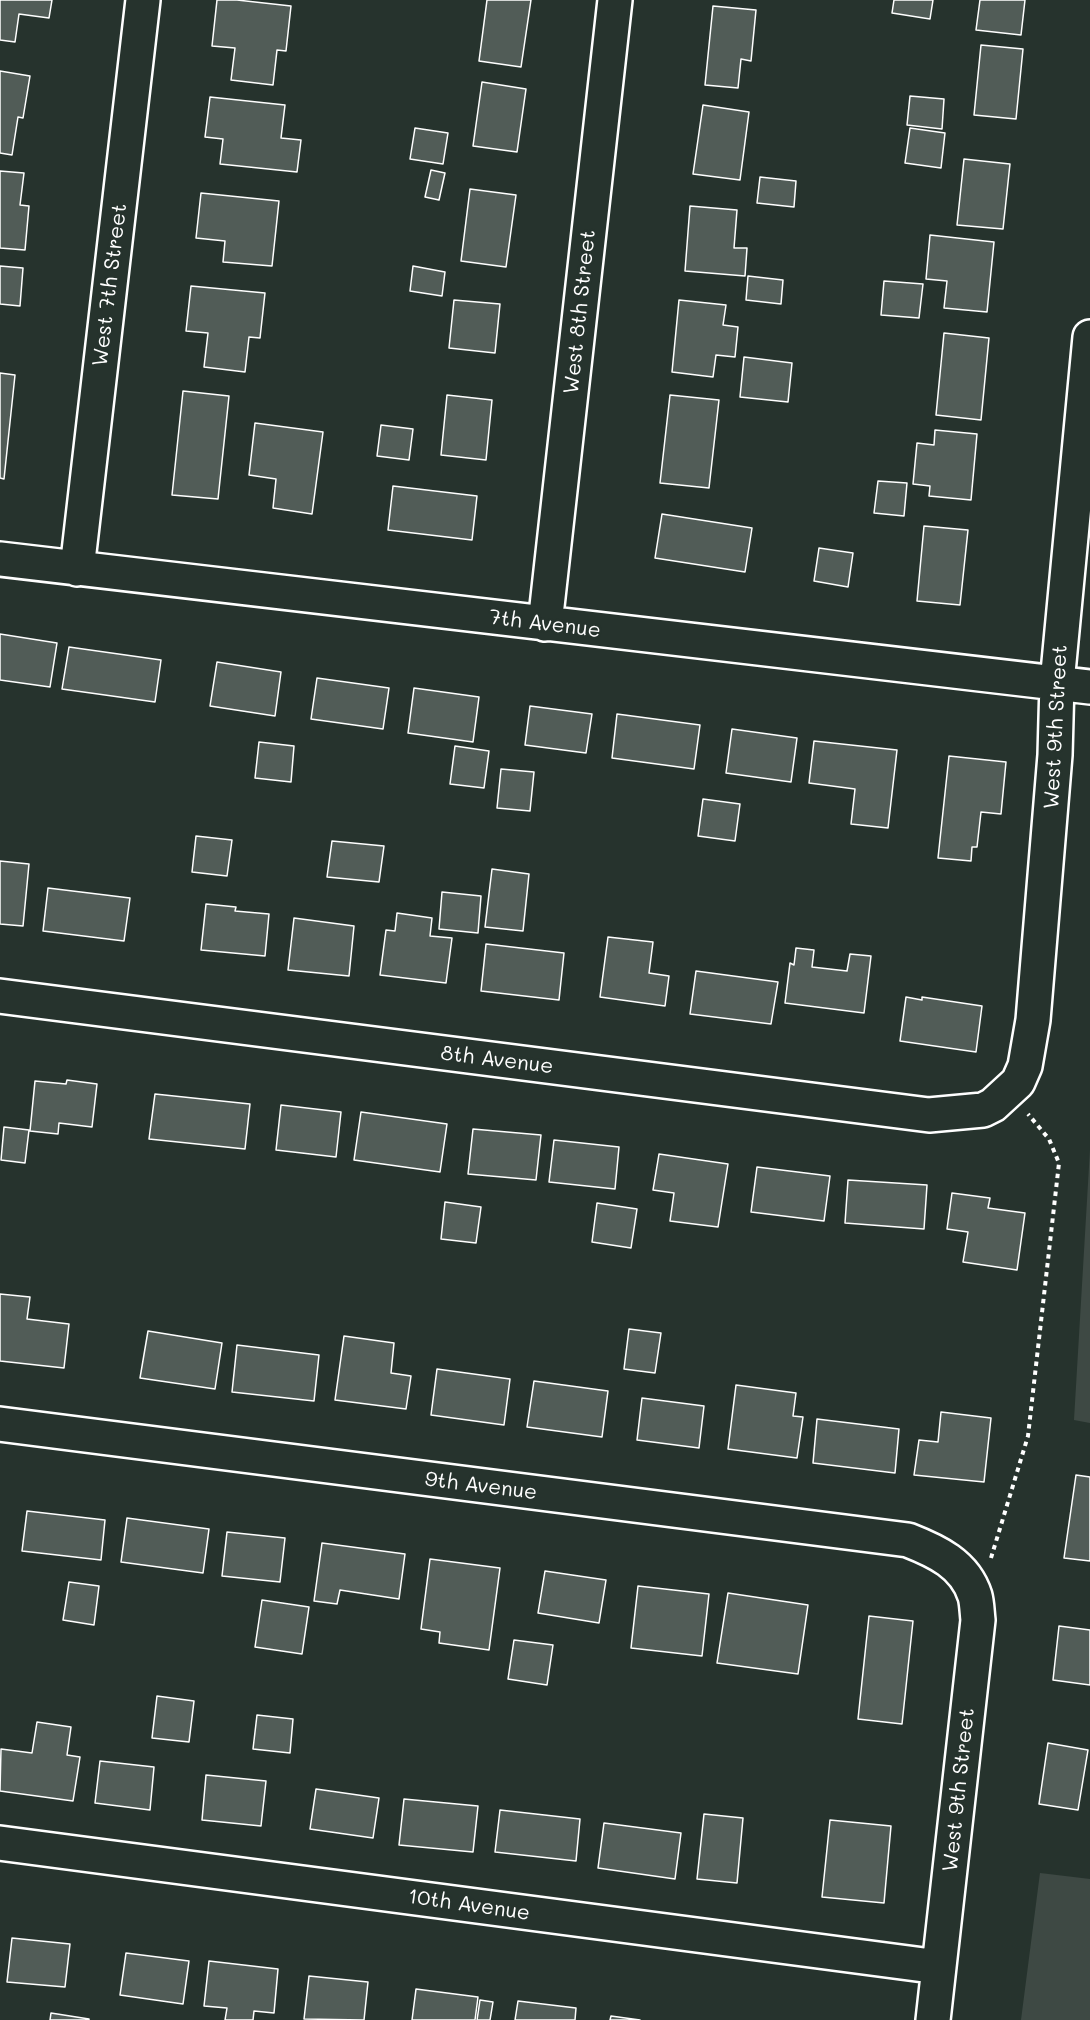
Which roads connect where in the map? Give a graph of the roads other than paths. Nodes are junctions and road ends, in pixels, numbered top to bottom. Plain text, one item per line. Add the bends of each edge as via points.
1 (143, 0) edge
2 (615, 0) edge
3 (1090, 337) edge
4 (0, 560) edge
5 (77, 569) junction
6 (545, 624) junction
7 (1057, 683) junction
8 (1090, 687) edge
9 (0, 996) edge
10 (1001, 1098) joint
11 (0, 1424) edge
12 (956, 1565) joint
13 (0, 1843) edge
14 (939, 1967) junction
15 (933, 2020) edge

1 - 5 street, West 7th Street
2 - 6 street, West 8th Street
3 - 7 street, West 9th Street
4 - 5 street, 7th Avenue
5 - 6 street, 7th Avenue
6 - 7 street, 7th Avenue
7 - 8 street, 7th Avenue
7 - 10 street, West 9th Street via 1056,754 1033,1020 1025,1066 1018,1082
9 - 10 street, 8th Avenue via 929,1115 982,1110
11 - 12 street, 9th Avenue via 908,1540 939,1552
12 - 14 street, West 9th Street via 975,1595 978,1620
13 - 14 street, 10th Avenue
14 - 15 street, West 9th Street

